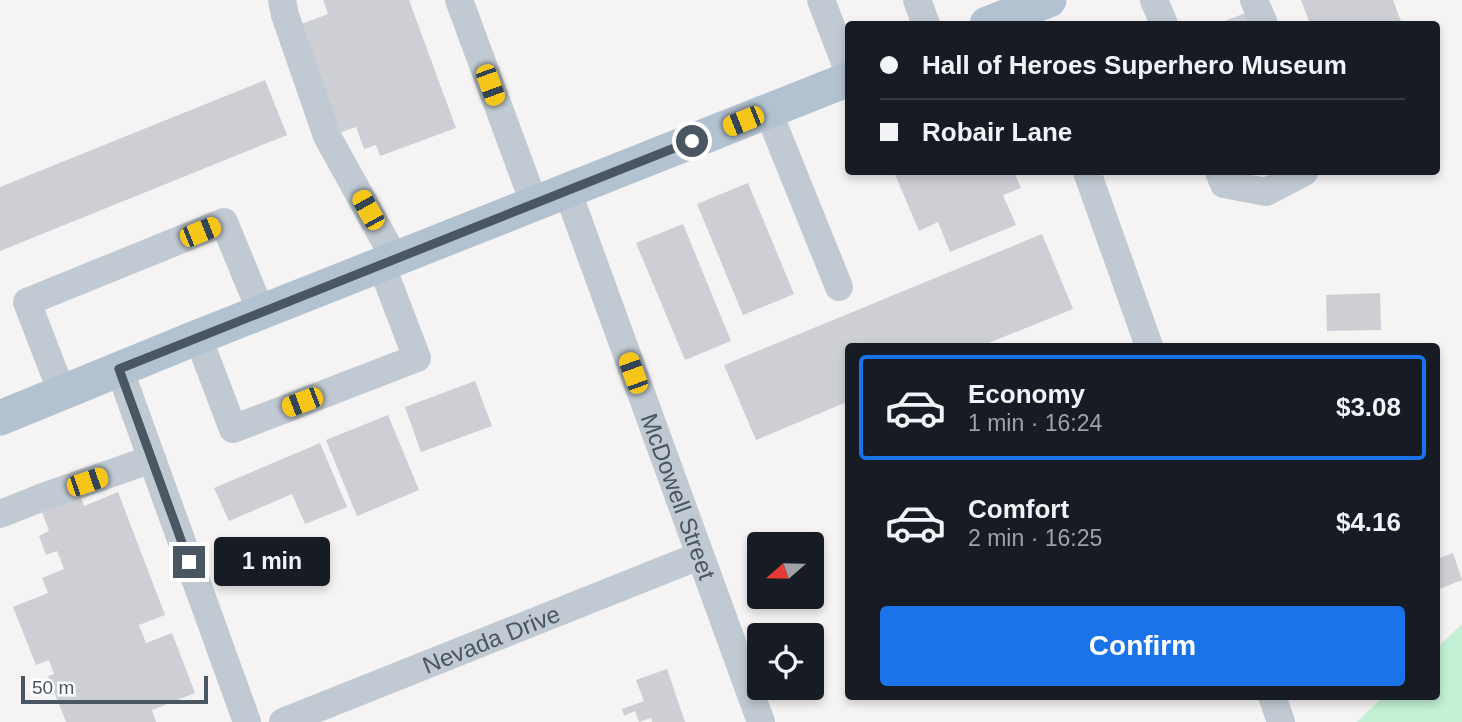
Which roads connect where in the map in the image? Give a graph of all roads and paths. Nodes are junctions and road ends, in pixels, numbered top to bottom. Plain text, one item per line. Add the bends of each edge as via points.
1 (282, 0) edge
2 (459, 0) edge
3 (821, 0) edge
4 (916, 0) edge
5 (1154, 0) edge
6 (1254, 0) edge
7 (1035, 8) edge
8 (925, 21) edge
9 (996, 21) edge
10 (1163, 21) edge
11 (1263, 21) edge
12 (845, 63) edge
13 (845, 81) edge
14 (768, 111) junction
15 (1088, 175) edge
16 (1220, 175) edge
17 (1298, 175) edge
18 (567, 190) junction
19 (534, 203) junction
20 (388, 261) junction
21 (839, 287) dead end
22 (261, 312) junction
23 (198, 337) junction
24 (1148, 343) edge
25 (119, 369) junction
26 (62, 393) junction
27 (0, 418) edge
28 (152, 459) junction
29 (0, 514) edge
30 (699, 556) junction
31 (1273, 700) edge
32 (240, 720) edge
33 (283, 722) edge
34 (761, 722) edge
35 (1281, 722) edge

1 - 20 street via 327,136
2 - 19 street
3 - 12 street
4 - 8 street
5 - 10 street
6 - 11 street
7 - 9 main road
13 - 14 main road
14 - 18 main road
14 - 21 street
15 - 24 street
16 - 17 street via 1224,184 1266,192
18 - 19 main road
18 - 30 street, McDowell Street
19 - 20 main road
20 - 22 main road
20 - 23 street via 417,358 233,429
22 - 23 main road
22 - 26 street via 224,222 27,302
23 - 25 main road
25 - 26 main road
25 - 28 street
26 - 27 main road
28 - 29 street
28 - 32 street
30 - 33 street, Nevada Drive
30 - 34 street, McDowell Street
31 - 35 street

